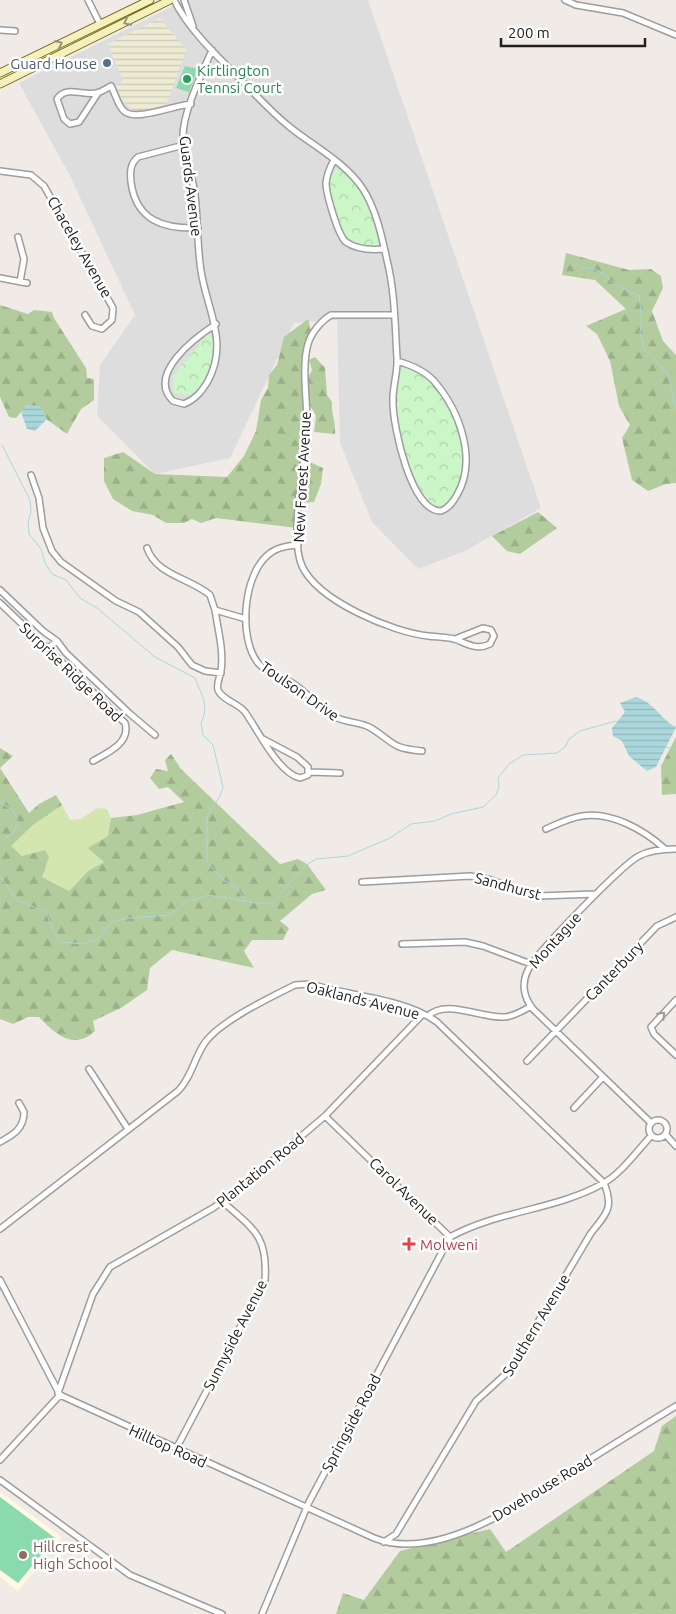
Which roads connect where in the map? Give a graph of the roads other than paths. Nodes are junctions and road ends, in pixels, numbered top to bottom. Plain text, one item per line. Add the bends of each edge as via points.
1 (88, 0) edge
2 (150, 0) edge
3 (170, 0) edge
4 (174, 0) edge
5 (184, 0) edge
6 (565, 0) edge
7 (100, 24) junction
8 (193, 26) junction
9 (0, 30) edge
10 (15, 30) dead end
11 (676, 35) edge
12 (212, 50) junction
13 (0, 74) edge
14 (0, 84) edge
15 (98, 93) junction
16 (190, 104) junction
17 (184, 145) junction
18 (334, 160) junction
19 (0, 170) edge
20 (198, 228) junction
21 (18, 237) dead end
22 (384, 249) junction
23 (0, 278) edge
24 (20, 282) junction
25 (27, 284) dead end
26 (394, 314) junction
27 (85, 316) dead end
28 (216, 324) junction
29 (397, 361) junction
30 (31, 475) dead end
31 (298, 545) junction
32 (148, 548) dead end
33 (0, 590) edge
34 (0, 603) edge
35 (215, 610) junction
36 (246, 619) junction
37 (455, 639) junction
38 (57, 640) junction
39 (47, 648) junction
40 (221, 674) junction
41 (155, 735) dead end
42 (263, 739) junction
43 (422, 751) dead end
44 (94, 762) dead end
45 (309, 772) junction
46 (340, 773) dead end
47 (546, 829) dead end
48 (666, 849) junction
49 (676, 849) edge
50 (362, 882) dead end
51 (594, 894) junction
52 (676, 917) edge
53 (402, 944) dead end
54 (531, 964) junction
55 (676, 1000) edge
56 (531, 1006) junction
57 (426, 1015) junction
58 (556, 1032) junction
59 (676, 1056) edge
60 (527, 1061) dead end
61 (89, 1069) dead end
62 (603, 1077) junction
63 (19, 1103) dead end
64 (574, 1108) dead end
65 (326, 1116) junction
66 (651, 1123) junction
67 (128, 1129) junction
68 (666, 1135) junction
69 (652, 1136) junction
70 (0, 1142) edge
71 (676, 1146) edge
72 (604, 1183) junction
73 (223, 1202) junction
74 (0, 1228) edge
75 (450, 1237) junction
76 (0, 1280) edge
77 (59, 1394) junction
78 (676, 1406) edge
79 (176, 1449) junction
80 (0, 1460) edge
81 (0, 1480) edge
82 (307, 1507) junction
83 (396, 1534) junction
84 (384, 1542) junction
85 (398, 1544) junction
86 (222, 1614) edge
87 (262, 1614) edge

1 - 7 street
2 - 7 main road
3 -> 14 main road
4 - 8 street via 182,16
5 - 8 street
6 - 11 street via 623,13
13 -> 7 main road
8 - 12 street
9 - 10 street
12 - 16 street, Guards Avenue
12 - 18 street via 281,120
15 - 15 street via 67,92 59,96 57,101 65,121 70,124 79,122
15 - 16 street via 112,86 122,109 128,114 146,114
16 - 17 street, Guards Avenue via 183,133
17 - 20 street, Guards Avenue via 193,180
17 - 20 street via 138,157 130,168 132,185 138,206 156,222 168,227
18 - 22 street via 352,175 364,191
18 - 22 street via 326,189 341,236 359,248
19 - 27 street, Chaceley Avenue via 20,172 35,178 47,190 113,308 112,320 102,329 95,328
20 - 28 street, Guards Avenue via 202,279
21 - 24 street via 24,258
22 - 26 street
23 - 24 street
24 - 25 street
26 - 29 street
26 - 31 street, New Forest Avenue via 331,315 317,328 308,343 307,432
28 - 28 street, Guards Avenue via 217,357 204,389 182,404 173,401 167,392 166,382 172,365 189,344
29 - 29 street via 392,404 399,445 406,467 425,502 432,509 441,511 452,502 464,476 464,440 454,413 433,380 418,369
30 - 40 street via 39,498 43,528 52,551 61,562 116,601 139,612 178,647 192,666
31 - 36 street, Toulson Drive via 277,549 262,562 250,585
31 - 37 street, New Forest Avenue via 302,567 310,577 362,616 396,630
32 - 35 street via 151,558 164,568 210,595
33 - 38 street
34 - 39 street, Surprise Ridge Road
35 - 36 street
35 - 40 street
36 - 43 street, Toulson Drive via 248,640 260,666 293,683 337,718 370,728 398,748
37 - 37 street, New Forest Avenue via 483,628 489,629 494,636 490,644 480,648
38 - 39 street
38 - 41 street via 66,653
39 - 44 street, Surprise Ridge Road via 126,726 124,739
40 - 42 street via 219,692 242,709
42 - 45 street via 297,757 308,765
42 - 45 street via 290,774 303,778
45 - 46 street
47 - 48 street via 577,817 600,816 628,824
48 - 49 street, Montague
48 - 51 street, Montague via 637,857
50 - 51 street, Sandhurst via 470,876 538,896
51 - 54 street, Montague
52 - 58 street, Canterbury via 657,926
53 - 54 street via 465,942
54 - 56 street, Montague via 524,982
59 -> 55 street via 651,1028
56 - 57 street via 503,1017 444,1009
56 - 58 street, Montague
57 - 65 street, Plantation Road
57 - 67 street, Oaklands Avenue via 310,984 295,985 215,1030 204,1044 182,1087
57 - 72 street, Oaklands Avenue via 469,1052
58 - 60 street, Canterbury
58 - 62 street, Montague
61 - 67 street
62 - 64 street
62 - 66 street, Montague
63 - 70 street via 24,1112 21,1125 15,1134
65 - 73 street, Plantation Road
65 - 75 street, Carol Avenue
66 - 68 street via 660,1120 665,1123
66 - 69 street via 649,1131
67 - 74 street, Oaklands Avenue
68 - 69 street via 657,1139
68 - 71 street
69 - 72 street, Carol Avenue
72 - 75 street, Carol Avenue
72 - 83 street, Southern Avenue via 610,1203 607,1214 592,1233 509,1371 476,1402
73 - 77 street, Plantation Road via 110,1267 93,1294
73 - 79 street, Sunnyside Avenue via 261,1239 265,1280
75 - 82 street, Springside Road
76 - 77 street
77 - 79 street, Hilltop Road
77 - 80 street, Plantation Road
78 - 85 street, Dovehouse Road via 515,1507 478,1526 430,1540
79 - 82 street, Hilltop Road
81 - 86 street via 130,1575
82 - 84 street, Hilltop Road
82 - 87 street, Springside Road
83 - 84 street, Southern Avenue
83 - 85 street
84 - 85 street, Hilltop Road

